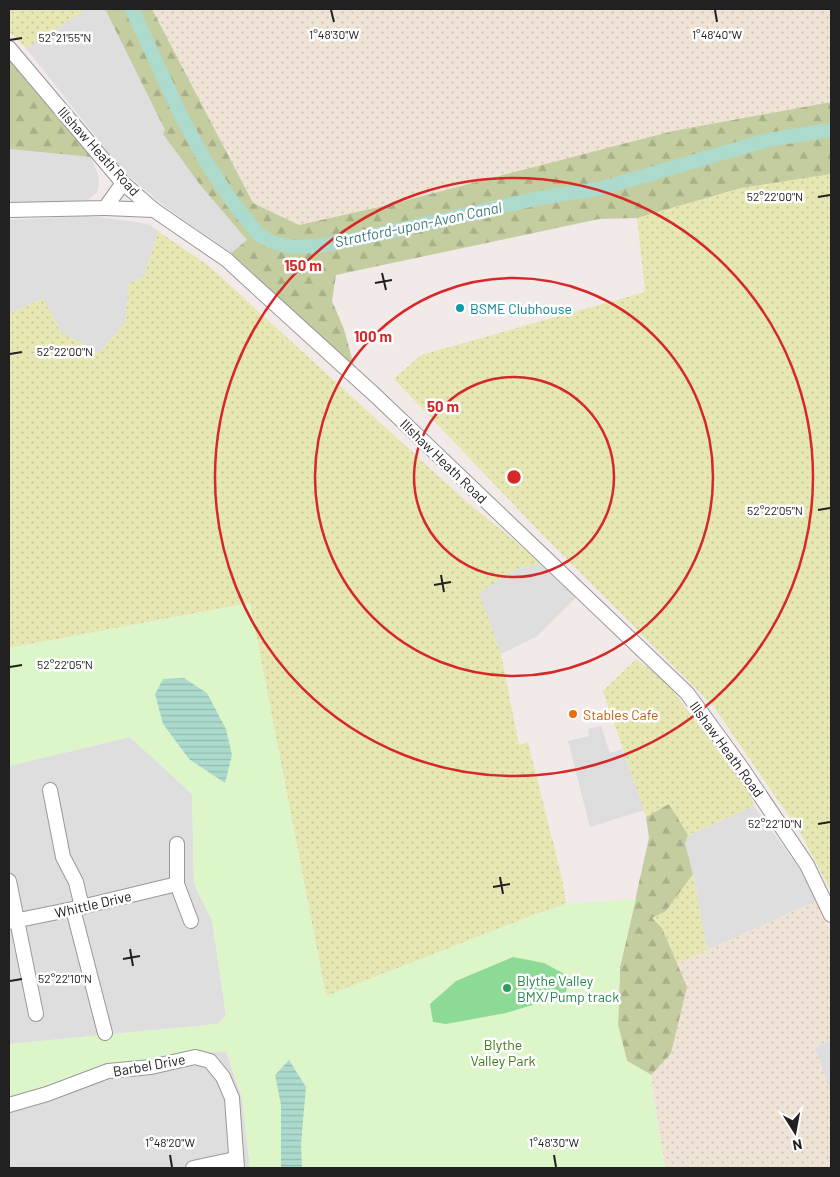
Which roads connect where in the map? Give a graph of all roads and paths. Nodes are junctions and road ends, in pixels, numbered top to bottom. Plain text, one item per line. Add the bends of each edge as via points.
1 (9, 48) edge
2 (123, 183) junction
3 (105, 208) junction
4 (9, 210) edge
5 (154, 210) junction
6 (50, 790) dead end
7 (176, 844) dead end
8 (9, 881) edge
9 (177, 884) junction
10 (77, 908) junction
11 (831, 915) edge
12 (13, 921) edge
13 (190, 921) dead end
14 (36, 1014) dead end
15 (105, 1033) dead end
16 (9, 1105) edge
17 (236, 1164) edge
18 (192, 1168) edge

1 - 2 street, Illshaw Heath Road
2 - 3 street
2 - 5 street, Illshaw Heath Road
3 - 4 street
3 - 5 street
5 - 11 street, Illshaw Heath Road via 227,260 376,396 687,693 807,865
6 - 10 street via 63,858 76,882
7 - 9 street
8 - 12 street
9 - 10 street, Whittle Drive
9 - 13 street
10 - 12 street, Whittle Drive
10 - 15 street
12 - 14 street
16 - 17 street, Barbel Drive via 108,1071 151,1067 194,1057 210,1061 223,1077 232,1098
17 - 18 street

